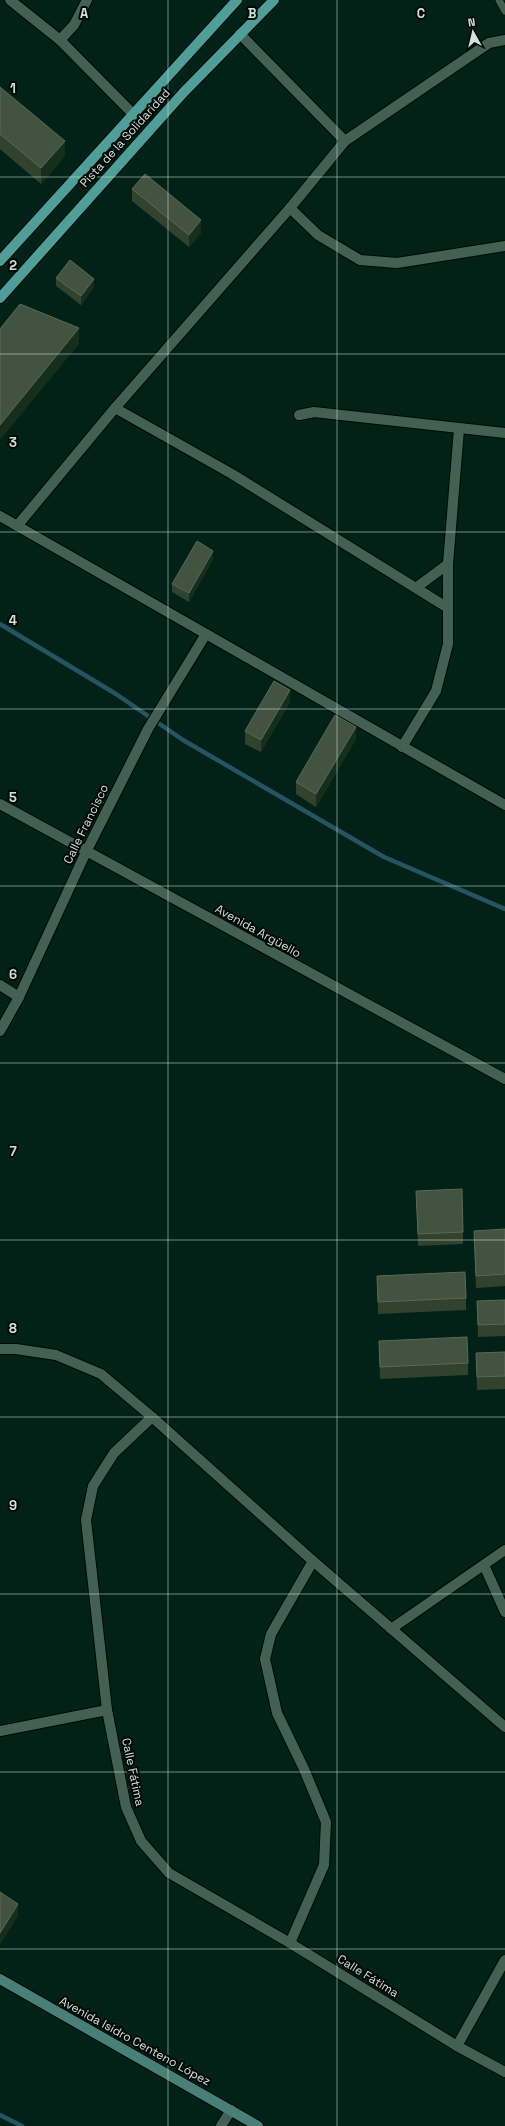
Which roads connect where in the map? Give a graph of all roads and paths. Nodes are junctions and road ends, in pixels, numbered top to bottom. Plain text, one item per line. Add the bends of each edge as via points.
1 (10, 0) edge
2 (87, 0) edge
3 (237, 0) edge
4 (274, 0) edge
5 (499, 0) edge
6 (505, 11) edge
7 (240, 34) junction
8 (60, 40) junction
9 (505, 40) edge
10 (134, 115) junction
11 (345, 141) junction
12 (290, 208) junction
13 (505, 246) edge
14 (0, 261) edge
15 (0, 298) edge
16 (115, 408) junction
17 (299, 415) dead end
18 (459, 429) junction
19 (505, 433) edge
20 (0, 516) edge
21 (17, 526) junction
22 (448, 564) junction
23 (417, 587) junction
24 (448, 608) junction
25 (206, 634) junction
26 (402, 747) junction
27 (0, 804) edge
28 (505, 805) edge
29 (86, 852) junction
30 (0, 985) edge
31 (18, 997) junction
32 (0, 1032) edge
33 (505, 1079) edge
34 (0, 1349) edge
35 (152, 1417) junction
36 (505, 1550) edge
37 (313, 1562) junction
38 (484, 1565) junction
39 (505, 1612) edge
40 (391, 1629) junction
41 (107, 1710) junction
42 (505, 1727) edge
43 (0, 1731) edge
44 (290, 1943) junction
45 (505, 1960) edge
46 (0, 1979) edge
47 (457, 2046) junction
48 (505, 2072) edge
49 (230, 2110) junction
50 (221, 2126) edge
51 (258, 2126) edge

1 - 8 street
2 - 8 street via 74,24
3 - 10 main road, Pista de la Solidaridad
4 - 7 main road, Pista de la Solidaridad
5 - 6 lane
7 - 11 street
7 - 15 main road, Pista de la Solidaridad via 183,93
8 - 10 street
9 - 11 street via 489,43
10 - 14 main road, Pista de la Solidaridad
11 - 12 street
12 - 13 street via 318,235 360,260 397,263
12 - 16 street
16 - 21 street
16 - 23 street via 232,474
17 - 18 street via 314,412
18 - 19 street
18 - 22 street
20 - 21 street
21 - 25 street
22 - 23 street
22 - 24 street
23 - 24 street
24 - 26 street via 448,644 436,691
25 - 26 street
25 - 29 street, Calle Francisco via 148,729
26 - 28 street
27 - 29 street, Avenida Argüello
29 - 31 street, Calle Francisco
29 - 33 street, Avenida Argüello
30 - 31 street
31 - 32 street, Calle Francisco
34 - 35 street via 56,1355 101,1374
35 - 37 street
35 - 41 street, Calle Fátima via 114,1454 93,1486 86,1520
36 - 38 street
37 - 40 street
37 - 44 street via 271,1634 265,1659 277,1713 326,1822 324,1865
38 - 39 street
38 - 40 street
40 - 42 street
41 - 43 street
41 - 44 street, Calle Fátima via 126,1807 141,1841 169,1873
44 - 47 street, Calle Fátima
45 - 47 street
46 - 49 street, Avenida Isidro Centeno López
47 - 48 street, Calle Fátima
49 - 50 street
49 - 51 street, Avenida Isidro Centeno López

